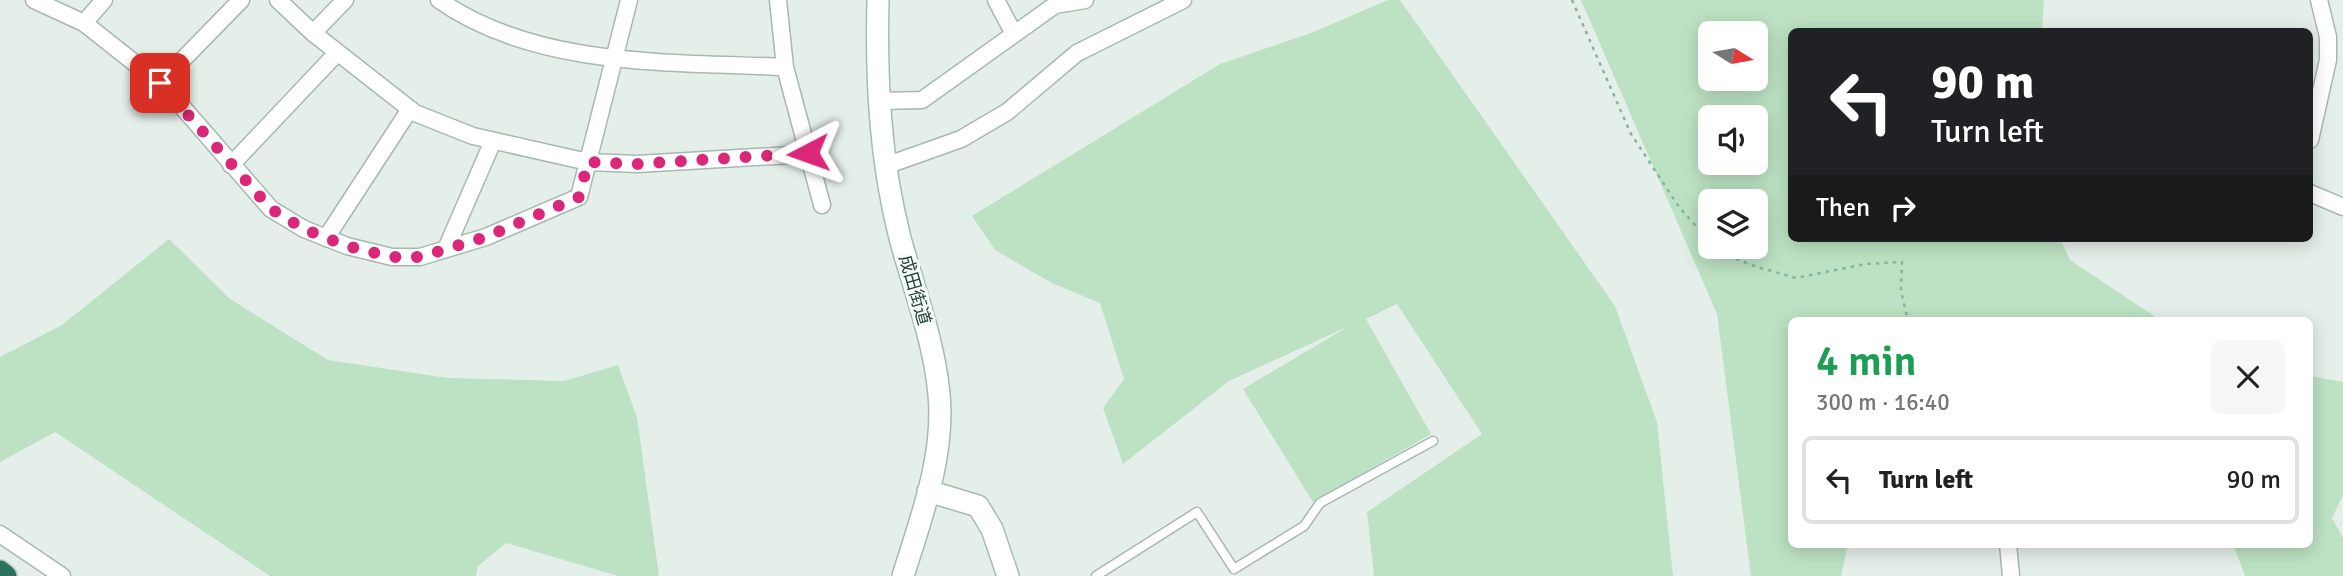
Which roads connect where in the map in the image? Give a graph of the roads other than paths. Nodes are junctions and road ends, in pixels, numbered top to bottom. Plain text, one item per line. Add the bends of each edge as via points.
1 (34, 0) edge
2 (104, 0) edge
3 (241, 0) edge
4 (278, 0) edge
5 (345, 0) edge
6 (439, 0) edge
7 (629, 0) edge
8 (778, 0) edge
9 (878, 0) edge
10 (996, 0) edge
11 (1085, 0) edge
12 (1182, 0) edge
13 (2319, 0) edge
14 (84, 23) junction
15 (313, 33) junction
16 (1014, 34) junction
17 (337, 53) junction
18 (614, 60) junction
19 (785, 67) junction
20 (160, 83) junction
21 (878, 101) junction
22 (411, 109) junction
23 (2313, 128) edge
24 (493, 141) junction
25 (808, 153) junction
26 (588, 162) junction
27 (231, 165) junction
28 (885, 166) junction
29 (2313, 194) edge
30 (822, 205) dead end
31 (2343, 207) edge
32 (326, 238) junction
33 (446, 249) junction
34 (1433, 441) dead end
35 (928, 491) junction
36 (0, 534) edge
37 (2008, 548) edge
38 (0, 571) edge
39 (6, 576) edge
40 (62, 576) edge
41 (903, 576) edge
42 (1007, 576) edge
43 (1096, 576) edge
44 (2011, 576) edge

1 - 14 street
2 - 14 street
3 - 20 street
4 - 15 street
5 - 15 street
6 - 18 street via 526,39
7 - 18 street
8 - 19 street
9 - 21 street, 成田街道
10 - 16 street
11 - 16 street via 1055,5
12 - 28 street via 1077,53 1007,112 961,139
13 - 23 street via 2328,60
14 - 20 street
15 - 17 street
16 - 21 street via 922,100
17 - 22 street
17 - 27 street
18 - 19 street
18 - 26 street
19 - 25 street
20 - 27 street
21 - 28 street, 成田街道
22 - 24 street
22 - 32 street
24 - 26 street
24 - 33 street
25 - 26 street via 637,164
25 - 30 street
26 - 33 street via 579,197
27 - 32 street via 271,209
28 - 35 street, 成田街道 via 926,323 939,394 939,439
29 - 31 street
32 - 33 street via 392,257 420,257
34 - 43 lane via 1320,503 1304,526 1234,569 1197,512
35 - 41 street, 成田街道
35 - 42 street via 978,506 992,529
36 - 40 street
37 - 44 street
38 - 39 highway

